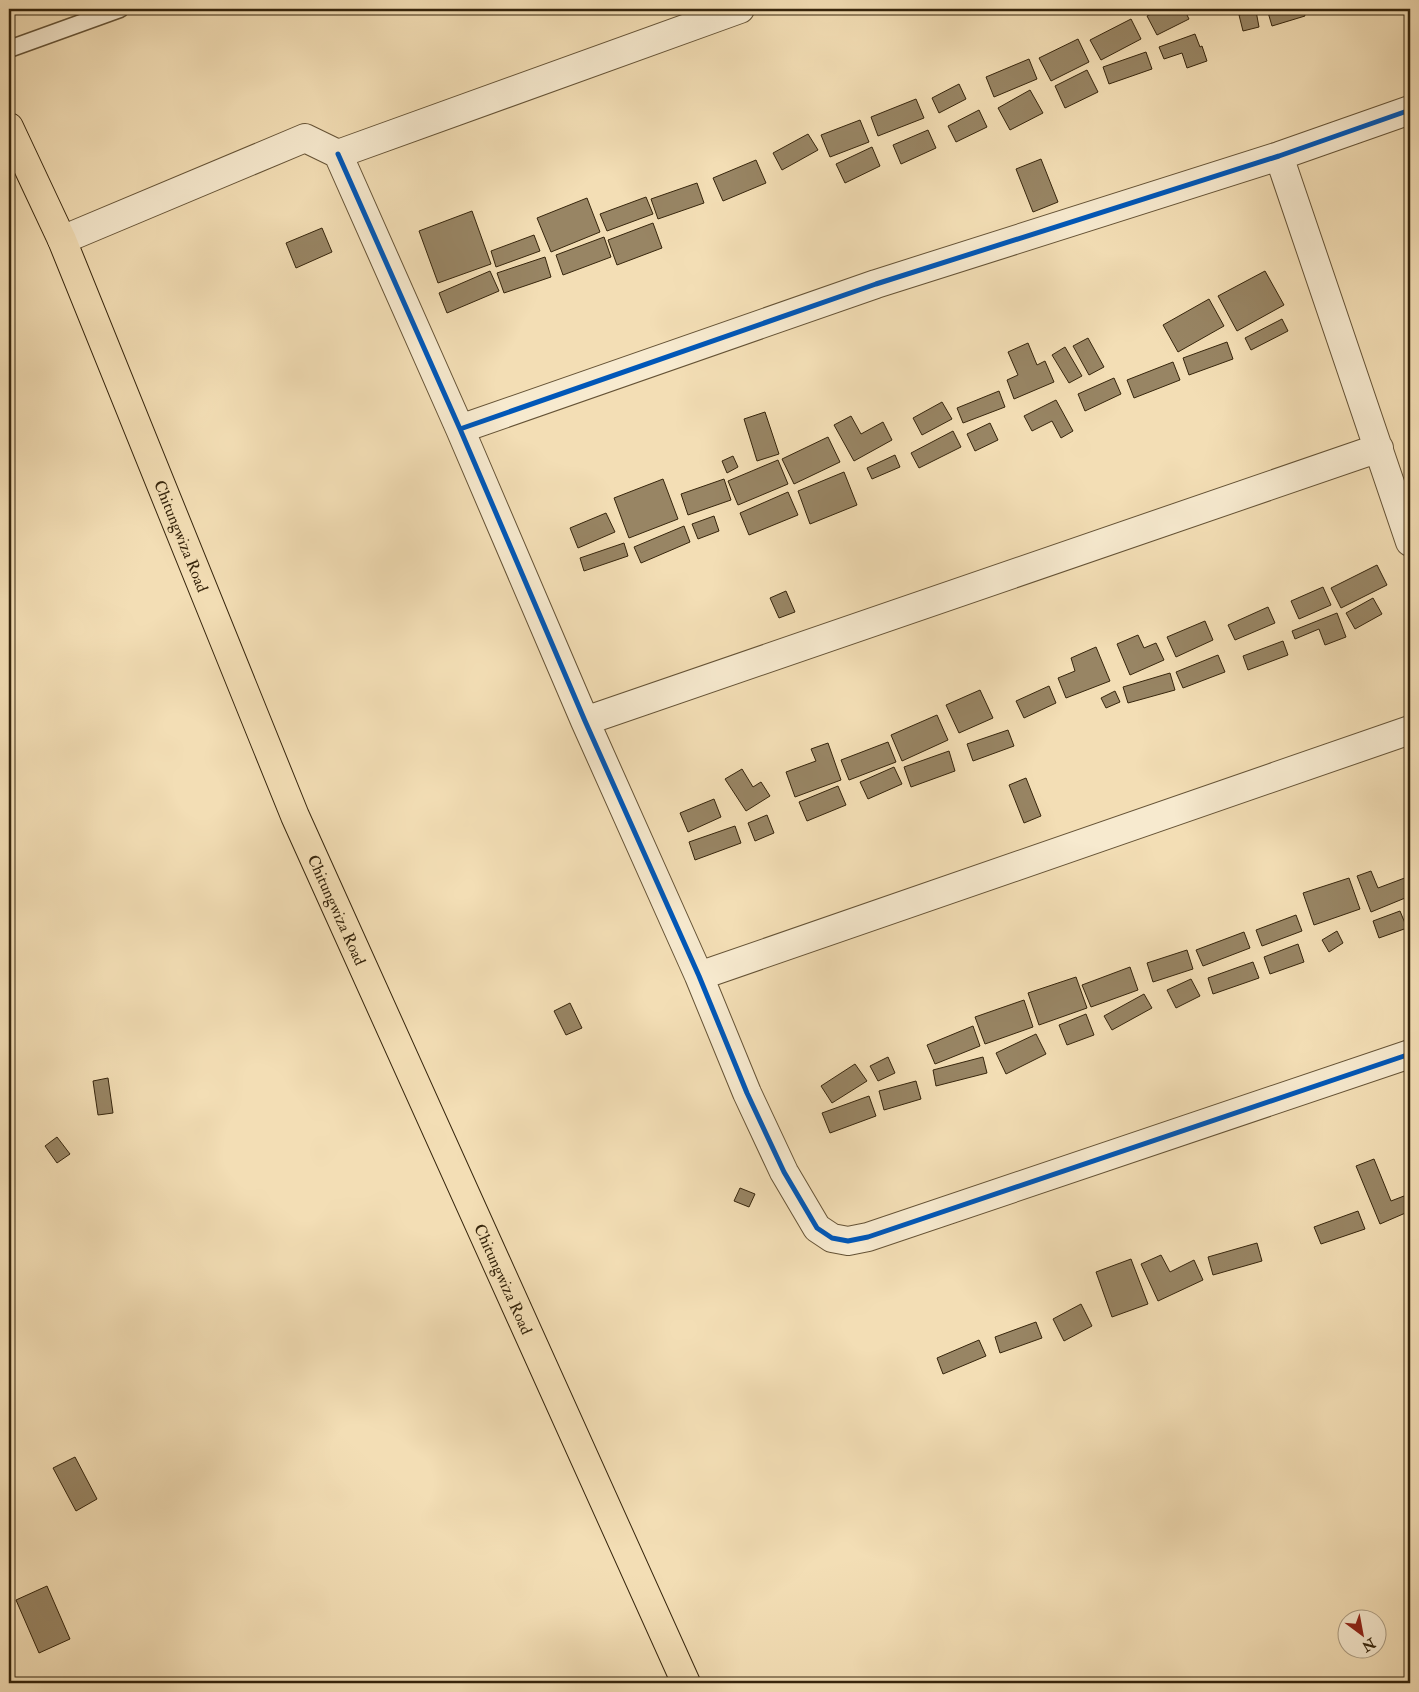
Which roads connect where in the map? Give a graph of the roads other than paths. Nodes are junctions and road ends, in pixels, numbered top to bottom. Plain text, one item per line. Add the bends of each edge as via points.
1 (120, 9) edge
2 (740, 9) edge
3 (9, 49) edge
4 (1410, 110) edge
5 (9, 127) edge
6 (338, 154) junction
7 (1279, 156) junction
8 (62, 240) junction
9 (460, 429) junction
10 (1379, 448) junction
11 (1410, 542) edge
12 (585, 720) junction
13 (1410, 730) edge
14 (699, 976) junction
15 (1410, 1054) edge
16 (686, 1683) edge

1 - 3 lane
2 - 6 street
4 - 7 street
5 - 8 main road, Chitungwiza Road
6 - 8 street via 304,138
6 - 9 street
7 - 9 street via 876,284
7 - 10 street
8 - 16 main road, Chitungwiza Road via 295,816
9 - 12 street
10 - 11 street
10 - 12 street
12 - 14 street
13 - 14 street
14 - 15 street via 747,1093 800,1202 817,1228 832,1238 848,1241 868,1237

